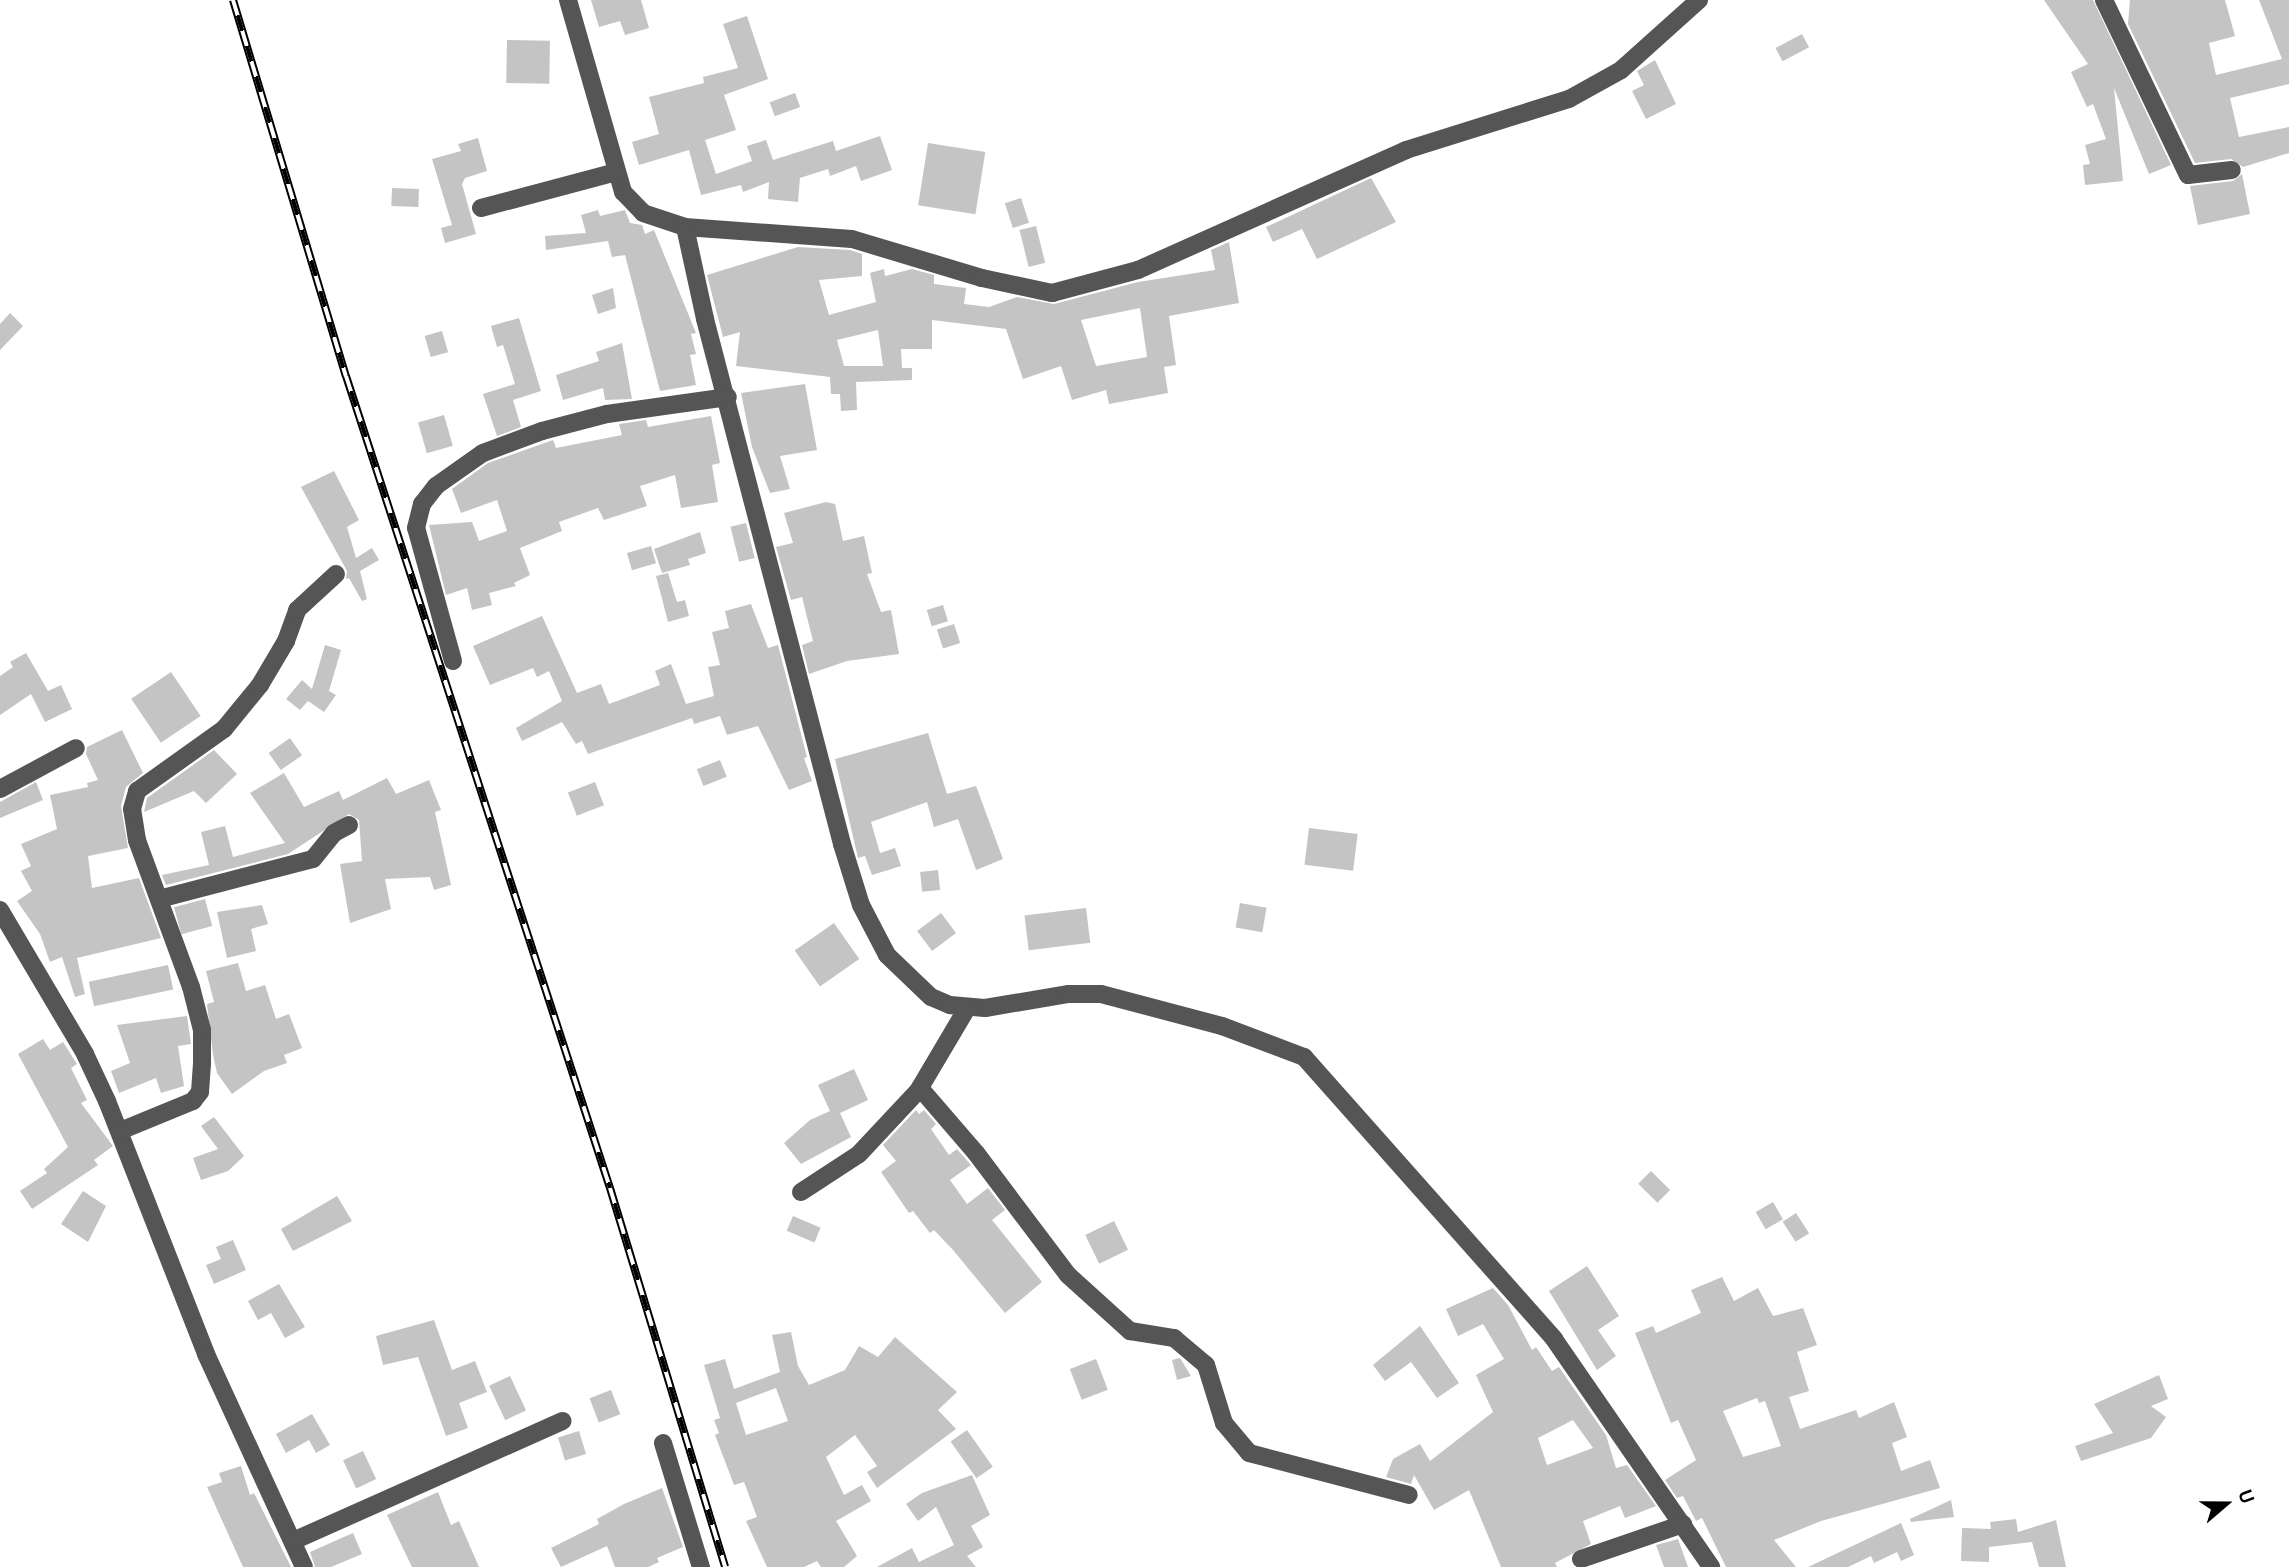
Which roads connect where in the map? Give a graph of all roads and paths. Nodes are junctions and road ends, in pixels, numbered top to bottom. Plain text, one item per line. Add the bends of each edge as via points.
1 (568, 0) edge
2 (1699, 0) edge
3 (2104, 0) edge
4 (2232, 170) dead end
5 (616, 172) junction
6 (481, 208) dead end
7 (685, 227) junction
8 (728, 397) junction
9 (336, 574) dead end
10 (453, 661) dead end
11 (76, 748) dead end
12 (0, 789) edge
13 (349, 825) dead end
14 (159, 899) junction
15 (0, 910) edge
16 (968, 1008) junction
17 (920, 1088) junction
18 (120, 1132) junction
19 (801, 1192) dead end
20 (563, 1421) dead end
21 (663, 1443) dead end
22 (1409, 1495) dead end
23 (1683, 1524) junction
24 (293, 1541) junction
25 (1581, 1559) dead end
26 (304, 1567) edge
27 (701, 1567) edge
28 (1711, 1567) edge

1 - 5 street
2 - 7 street via 1621,70 1569,99 1406,150 1138,270 1063,292 982,278 852,239
3 - 4 street via 2188,175
5 - 6 street
5 - 7 street via 634,206
7 - 8 street
8 - 10 street via 607,414 542,431 483,453 436,486 422,505 416,528
8 - 16 street via 861,905 887,956 931,997
9 - 14 street via 297,610 286,641 260,685 224,729 137,790 132,809 137,840
11 - 12 street
13 - 14 street via 334,833 313,859
14 - 18 street via 202,1030 200,1092 179,1110
15 - 18 street via 85,1054
16 - 17 street
16 - 23 street via 1101,994 1222,1026 1304,1057 1554,1339
17 - 19 street via 859,1154
17 - 22 street via 976,1153 1017,1214 1068,1275 1130,1331 1174,1339 1206,1365 1224,1423 1249,1453
18 - 24 street via 206,1353
20 - 24 street
21 - 27 street
23 - 25 street
23 - 28 street
24 - 26 street

